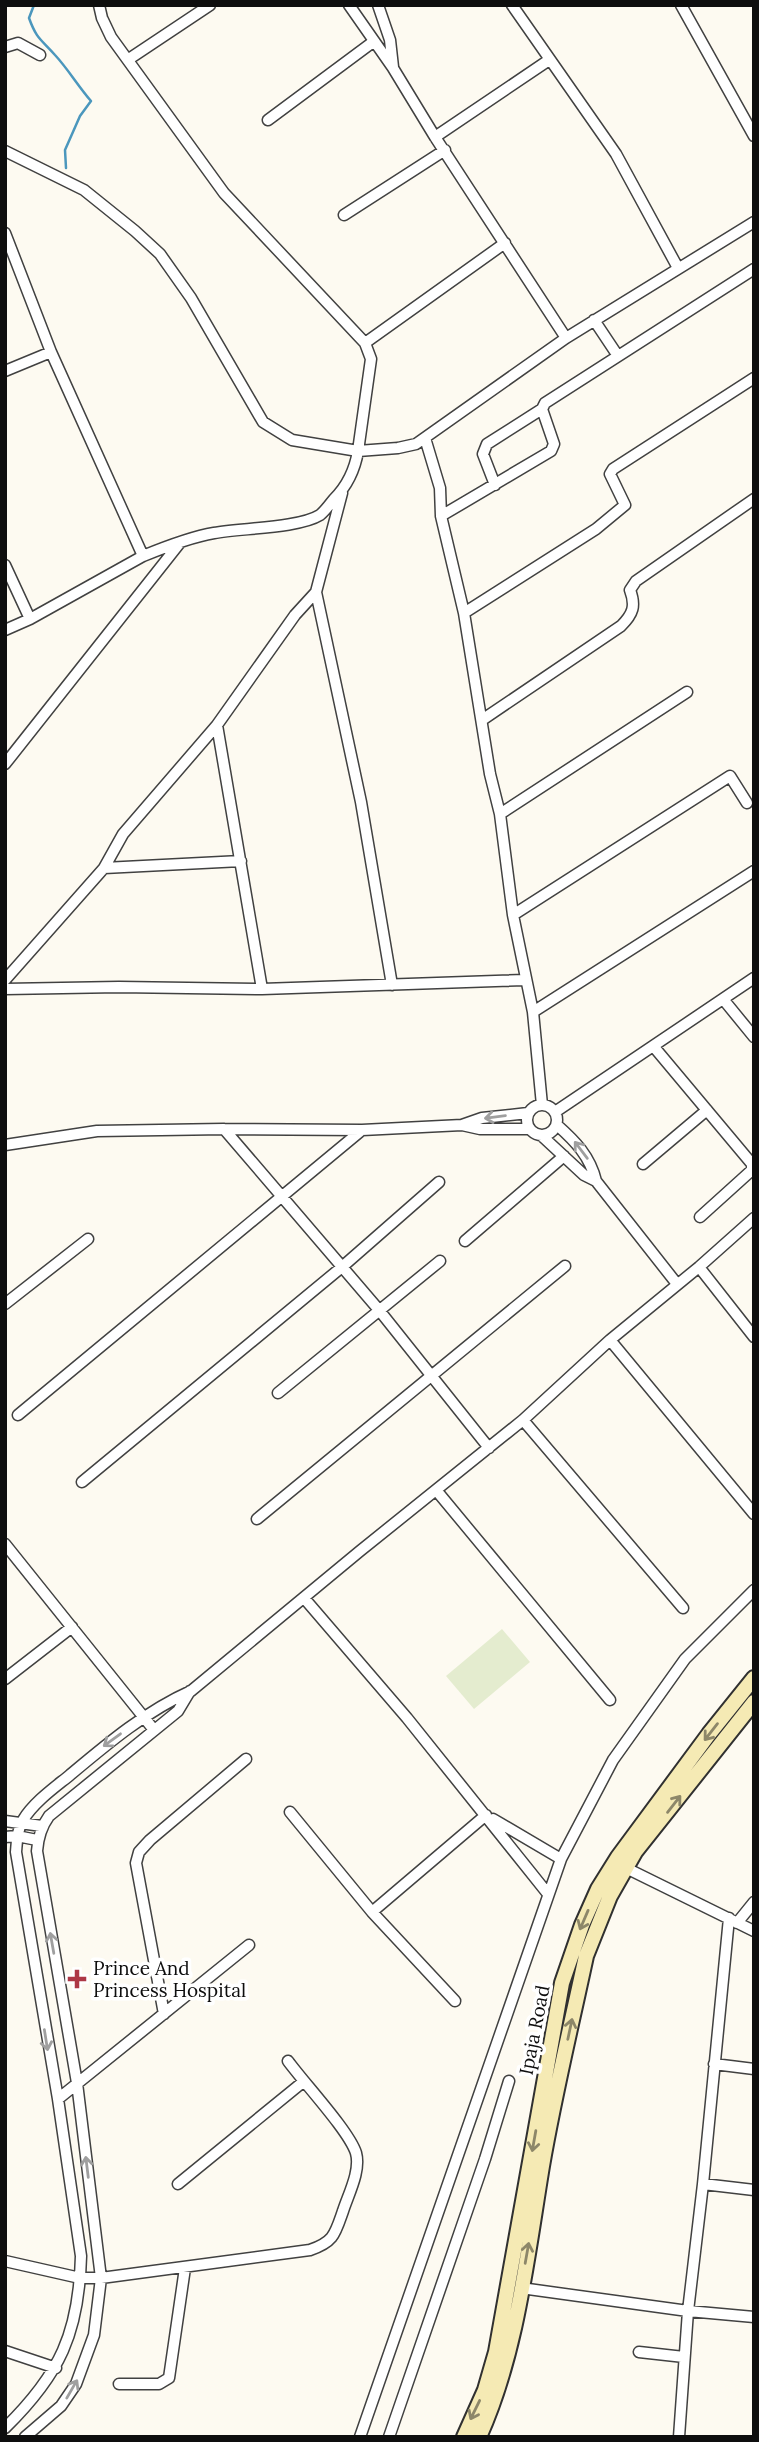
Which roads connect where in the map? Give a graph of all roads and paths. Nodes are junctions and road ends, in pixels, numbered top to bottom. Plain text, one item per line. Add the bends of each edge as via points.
1 (99, 5) edge
2 (210, 5) edge
3 (349, 5) edge
4 (378, 5) edge
5 (512, 5) edge
6 (684, 6) edge
7 (373, 42) junction
8 (5, 47) edge
9 (40, 55) dead end
10 (129, 59) junction
11 (549, 60) junction
12 (393, 68) junction
13 (268, 120) dead end
14 (754, 136) edge
15 (435, 137) junction
16 (445, 150) junction
17 (5, 151) edge
18 (344, 215) dead end
19 (754, 222) edge
20 (5, 233) edge
21 (505, 243) junction
22 (678, 268) junction
23 (754, 269) edge
24 (594, 320) junction
25 (566, 338) junction
26 (365, 343) junction
27 (51, 352) junction
28 (618, 356) junction
29 (5, 371) edge
30 (754, 378) edge
31 (542, 409) junction
32 (425, 438) junction
33 (358, 452) junction
34 (495, 485) junction
35 (343, 489) junction
36 (754, 499) edge
37 (441, 516) junction
38 (180, 543) junction
39 (143, 556) junction
40 (5, 565) edge
41 (316, 592) junction
42 (464, 613) junction
43 (30, 619) junction
44 (5, 630) edge
45 (687, 692) dead end
46 (482, 720) junction
47 (217, 725) junction
48 (5, 764) edge
49 (747, 803) dead end
50 (500, 814) junction
51 (242, 861) junction
52 (104, 868) junction
53 (754, 872) edge
54 (513, 915) junction
55 (754, 978) edge
56 (5, 980) edge
57 (525, 980) junction
58 (392, 985) junction
59 (5, 989) edge
60 (262, 989) junction
61 (723, 999) junction
62 (533, 1012) junction
63 (754, 1037) edge
64 (654, 1047) junction
65 (542, 1105) junction
66 (707, 1110) junction
67 (555, 1112) junction
68 (528, 1113) junction
69 (462, 1125) junction
70 (556, 1125) junction
71 (224, 1129) junction
72 (529, 1129) junction
73 (362, 1130) junction
74 (542, 1136) junction
75 (5, 1145) edge
76 (564, 1156) junction
77 (643, 1164) dead end
78 (596, 1181) junction
79 (439, 1182) dead end
80 (282, 1197) junction
81 (700, 1217) dead end
82 (754, 1218) edge
83 (88, 1239) dead end
84 (465, 1241) dead end
85 (440, 1261) dead end
86 (565, 1266) dead end
87 (699, 1267) junction
88 (342, 1268) junction
89 (677, 1284) junction
90 (5, 1304) edge
91 (379, 1310) junction
92 (754, 1337) edge
93 (610, 1340) junction
94 (433, 1375) junction
95 (278, 1393) dead end
96 (18, 1415) dead end
97 (523, 1420) junction
98 (489, 1448) junction
99 (82, 1482) dead end
100 (436, 1490) junction
101 (754, 1514) edge
102 (257, 1519) dead end
103 (5, 1544) edge
104 (10, 1558) edge
105 (754, 1590) edge
106 (304, 1598) junction
107 (683, 1608) dead end
108 (72, 1628) junction
109 (754, 1678) edge
110 (5, 1679) edge
111 (191, 1691) junction
112 (610, 1700) dead end
113 (754, 1702) edge
114 (145, 1718) junction
115 (154, 1730) junction
116 (246, 1759) dead end
117 (290, 1812) dead end
118 (486, 1815) junction
119 (5, 1821) edge
120 (22, 1822) junction
121 (42, 1826) junction
122 (17, 1836) junction
123 (5, 1837) edge
124 (37, 1840) junction
125 (561, 1858) junction
126 (626, 1868) junction
127 (548, 1894) junction
128 (754, 1902) edge
129 (372, 1912) junction
130 (733, 1920) junction
131 (754, 1931) edge
132 (249, 1945) dead end
133 (455, 2001) dead end
134 (164, 2014) junction
135 (288, 2061) dead end
136 (714, 2064) junction
137 (754, 2069) edge
138 (509, 2081) dead end
139 (303, 2082) junction
140 (77, 2083) junction
141 (58, 2099) junction
142 (178, 2184) dead end
143 (703, 2184) junction
144 (754, 2190) edge
145 (530, 2198) junction
146 (5, 2261) edge
147 (185, 2268) junction
148 (80, 2278) junction
149 (102, 2278) junction
150 (521, 2288) junction
151 (688, 2311) junction
152 (754, 2317) edge
153 (5, 2351) edge
154 (639, 2352) dead end
155 (684, 2357) junction
156 (56, 2368) junction
157 (119, 2384) dead end
158 (5, 2428) edge
159 (24, 2437) edge
160 (360, 2437) edge
161 (389, 2437) edge
162 (464, 2437) edge
163 (479, 2437) edge
164 (679, 2437) edge

1 - 10 street via 111,37
2 - 10 street
3 - 7 street
4 - 12 street via 390,40
5 - 11 street
6 - 14 street
7 - 12 street
7 - 13 street
8 - 9 street via 18,43
10 - 26 street via 224,193
11 - 15 street
11 - 22 street via 616,154
12 - 15 street
15 - 16 street
16 - 18 street
16 - 21 street
17 - 33 street via 84,190 160,254 263,422 292,440
19 - 22 street
20 - 27 street
21 - 25 street
21 - 26 street
22 - 24 street
23 - 28 street
24 - 25 street
24 - 28 street
25 - 32 street
26 - 33 street via 371,359
27 - 29 street
27 - 39 street
28 - 31 street
30 - 42 street via 613,469 611,481 625,505 596,529
31 - 34 street via 486,444 483,454
31 - 34 street via 554,444 551,451
32 - 33 street via 406,447
32 - 37 street via 440,488
33 - 35 street
34 - 37 street
35 - 38 street via 320,514 294,524 228,530
35 - 41 street
36 - 46 street via 636,581 631,590 635,608 621,626
37 - 42 street
38 - 39 street
38 - 48 street
39 - 43 street
40 - 43 street
41 - 47 street
41 - 58 street via 361,802
42 - 46 street
43 - 44 street
45 - 50 street
46 - 50 street
47 - 51 street
47 - 52 street via 123,834
49 - 54 street via 730,776
50 - 54 street
51 - 52 street
51 - 60 street
52 - 56 street
53 - 62 street
54 - 57 street
55 - 61 street
57 - 58 street
57 - 62 street
58 - 60 street
59 - 60 street
61 - 63 street
61 - 64 street
62 - 65 street
64 - 66 street
64 - 67 street
65 - 67 street
65 - 68 street
66 - 77 street
66 - 81 street via 749,1159 752,1170
67 - 70 street
68 -> 69 street
68 - 72 street
69 - 72 street
69 - 73 street
70 - 74 street
78 -> 70 street via 584,1152
71 - 73 street
71 - 75 street via 97,1131
71 - 80 street
72 - 74 street
73 - 80 street
74 - 76 street
76 - 78 street
76 - 84 street
78 - 89 street
79 - 88 street
80 - 88 street
80 - 96 street
82 - 87 street
83 - 90 street
85 - 91 street
86 - 94 street
87 - 89 street
87 - 92 street
88 - 91 street
88 - 99 street
89 - 93 street
91 - 94 street
91 - 95 street
93 - 97 street
93 - 101 street
94 - 98 street
94 - 102 street
97 - 98 street
97 - 107 street
98 - 100 street
100 - 106 street
100 - 112 street
103 - 104 street
104 - 108 street
105 - 125 street via 685,1659 613,1760
106 - 111 street
106 - 118 street
108 - 110 street
108 - 114 street
109 -> 145 main road, Ipaja Road via 618,1857 582,1925 562,1983
111 - 114 street
111 - 115 street via 178,1710
126 -> 113 main road, Ipaja Road
114 - 115 street
114 -> 120 street via 52,1790
115 - 121 street
116 - 134 street via 139,1852 136,1863
117 - 129 street
118 - 125 street
118 - 127 street
118 - 129 street
119 - 120 street
120 - 121 street
120 - 122 street
121 - 124 street
122 - 123 street
122 - 124 street
122 -> 141 street via 20,1878
140 -> 124 street
125 - 127 street
126 - 130 street
145 -> 126 main road, Ipaja Road via 586,1956
127 - 160 street
128 - 130 street
129 - 133 street
130 - 131 street
130 - 136 street
132 - 134 street
134 - 140 street
135 - 139 street
136 - 137 street
136 - 143 street
138 - 161 street
139 - 142 street
139 - 147 street via 356,2155 355,2175 334,2237 310,2250
140 - 141 street
149 -> 140 street
141 - 148 street via 81,2256
143 - 144 street
143 - 151 street
150 -> 145 main road, Ipaja Road
145 -> 162 main road, Ipaja Road via 496,2352
146 - 148 street
147 - 149 street
147 - 157 street via 169,2378 159,2384
148 - 149 street
148 - 156 street via 69,2337
159 -> 149 street via 61,2406 76,2384 94,2335
150 - 151 street
150 - 163 main road, Ipaja Road via 501,2378
151 - 152 street
151 - 155 street
153 - 156 street
154 - 155 street
155 - 164 street
156 - 158 street

